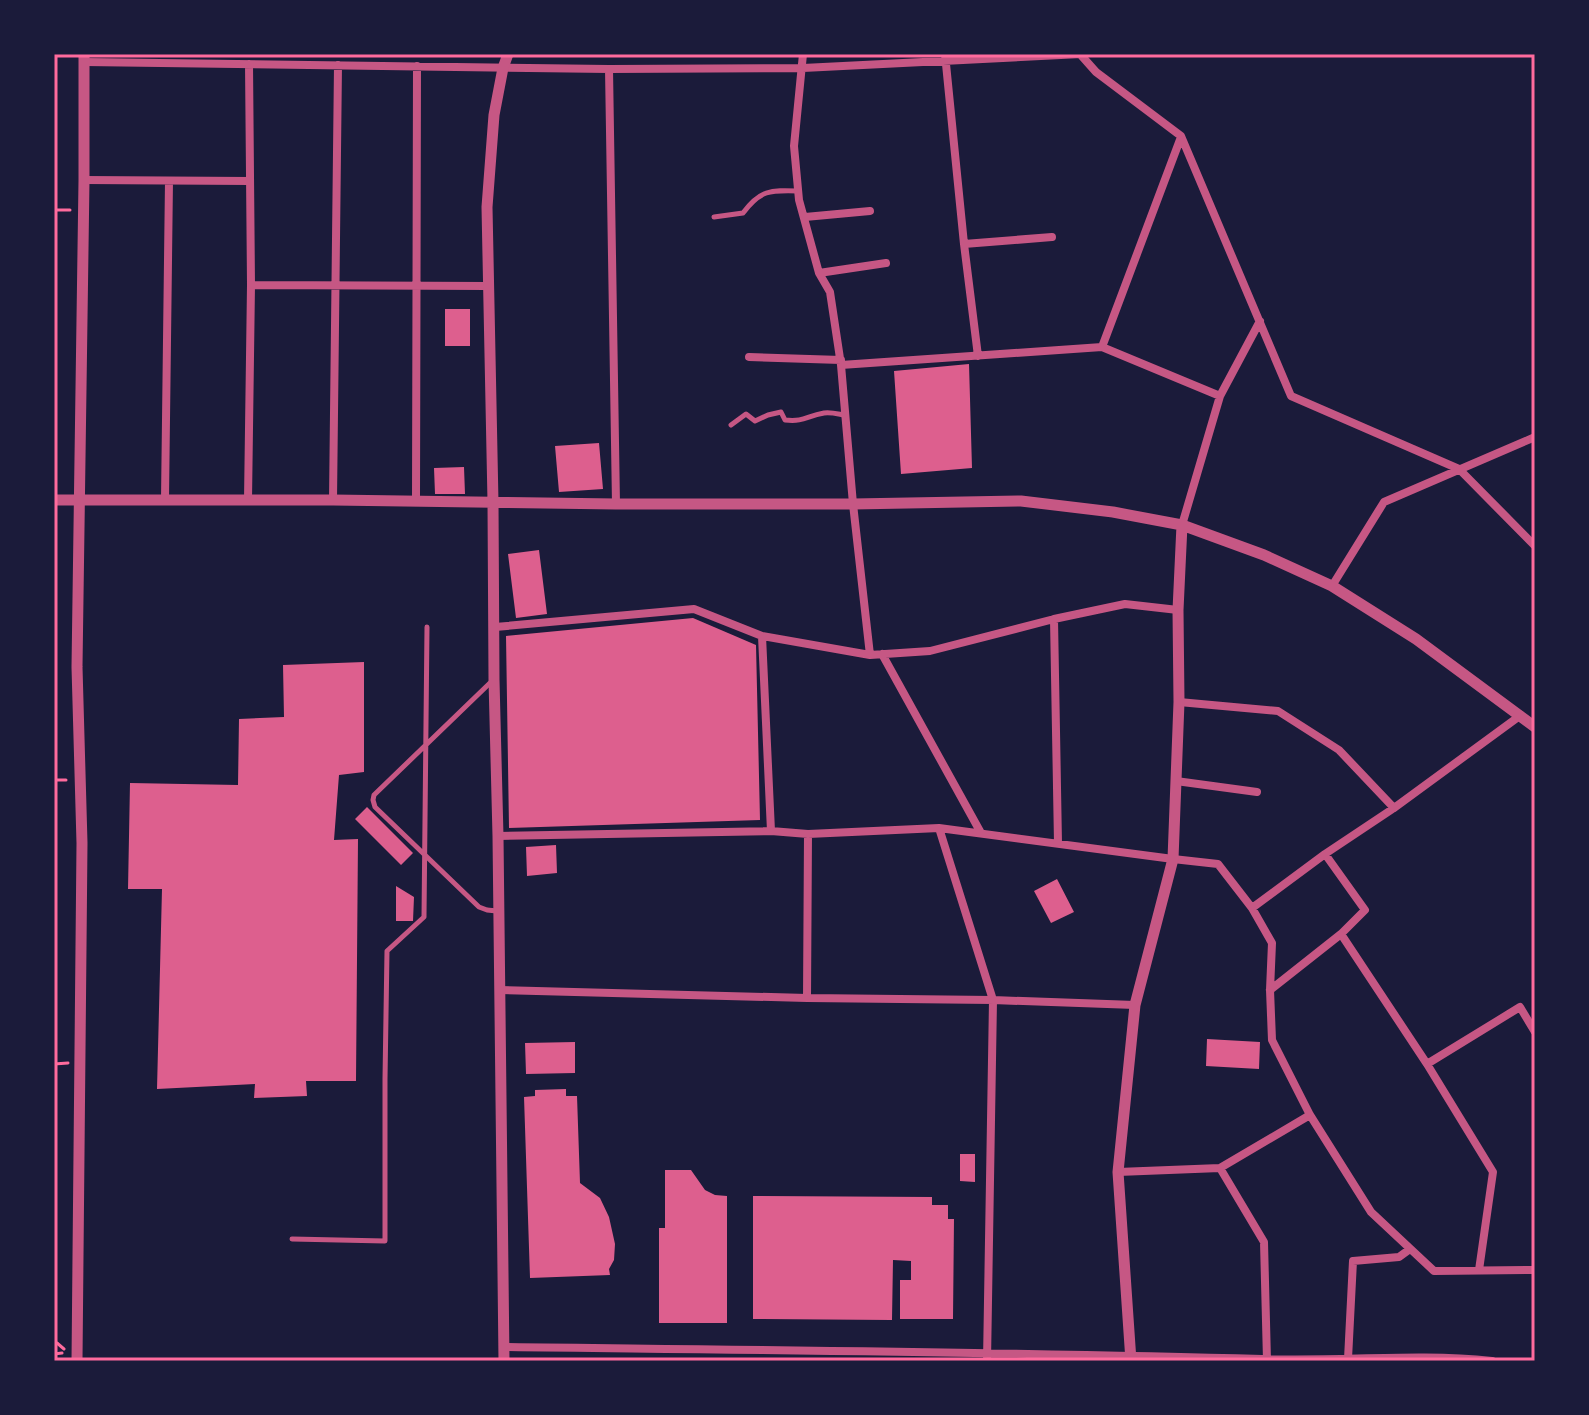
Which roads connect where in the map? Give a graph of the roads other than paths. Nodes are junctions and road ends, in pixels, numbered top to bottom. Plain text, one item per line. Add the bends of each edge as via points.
1 (508, 54) edge
2 (803, 54) edge
3 (1080, 54) edge
4 (84, 58) edge
5 (946, 58) edge
6 (249, 64) junction
7 (338, 65) junction
8 (417, 66) junction
9 (503, 68) junction
10 (803, 68) junction
11 (609, 69) junction
12 (1181, 136) junction
13 (84, 180) junction
14 (169, 181) junction
15 (250, 181) junction
16 (799, 192) junction
17 (870, 211) dead end
18 (714, 217) dead end
19 (805, 217) junction
20 (1052, 237) dead end
21 (964, 244) junction
22 (886, 263) dead end
23 (819, 273) junction
24 (251, 285) junction
25 (336, 286) junction
26 (417, 286) junction
27 (487, 286) junction
28 (1260, 321) junction
29 (1102, 347) junction
30 (978, 356) junction
31 (749, 357) dead end
32 (841, 362) junction
33 (1220, 396) junction
34 (845, 415) junction
35 (731, 425) dead end
36 (1535, 437) edge
37 (1459, 469) junction
38 (79, 499) junction
39 (165, 499) junction
40 (54, 500) edge
41 (248, 500) junction
42 (333, 500) junction
43 (416, 501) junction
44 (493, 502) junction
45 (616, 504) junction
46 (853, 504) junction
47 (1182, 525) junction
48 (1535, 546) edge
49 (1332, 586) junction
50 (1178, 610) junction
51 (1054, 619) junction
52 (427, 627) dead end
53 (495, 627) junction
54 (762, 636) junction
55 (882, 654) junction
56 (870, 655) junction
57 (494, 680) junction
58 (1179, 702) junction
59 (1521, 715) junction
60 (1535, 727) edge
61 (425, 746) junction
62 (1176, 781) junction
63 (1257, 792) dead end
64 (1394, 808) junction
65 (939, 828) junction
66 (771, 831) junction
67 (981, 833) junction
68 (808, 834) junction
69 (498, 836) junction
70 (1058, 843) junction
71 (1325, 854) junction
72 (425, 856) junction
73 (1173, 859) junction
74 (1252, 908) junction
75 (498, 911) junction
76 (1341, 934) junction
77 (499, 990) junction
78 (1270, 990) junction
79 (807, 998) junction
80 (993, 1000) junction
81 (1135, 1005) junction
82 (1535, 1032) edge
83 (1427, 1064) junction
84 (1310, 1115) junction
85 (1220, 1168) junction
86 (1118, 1172) junction
87 (292, 1239) dead end
88 (1410, 1249) junction
89 (1479, 1270) junction
90 (1535, 1270) edge
91 (504, 1347) junction
92 (987, 1357) edge
93 (1131, 1358) edge
94 (1348, 1359) junction
95 (1267, 1360) edge
96 (77, 1361) edge
97 (504, 1361) edge
98 (1492, 1361) edge

1 - 9 street
2 - 10 street
3 - 5 street
3 - 12 street
4 - 6 street
4 - 13 street
5 - 10 street
5 - 21 street
6 - 7 street
6 - 15 street
7 - 8 street
7 - 25 street
8 - 9 street
8 - 26 street
9 - 11 street
9 - 27 street via 490,159
10 - 11 street
10 - 16 street via 794,146
11 - 45 street
12 - 28 street
12 - 29 street
13 - 14 street
13 - 38 street
14 - 15 street
14 - 39 street
15 - 24 street
16 - 18 lane via 764,192 743,213
16 - 19 street
17 - 19 street
19 - 23 street
20 - 21 street
21 - 30 street
22 - 23 street
23 - 32 street via 830,292
24 - 25 street
24 - 41 street
25 - 26 street
25 - 42 street
26 - 27 street
26 - 43 street
27 - 44 street
28 - 33 street
28 - 37 street via 1291,396
29 - 30 street
29 - 33 street
30 - 32 street
31 - 32 street
32 - 34 street
33 - 47 street
34 - 35 lane via 828,412 801,422 785,420 781,412 755,421 746,414
34 - 46 street
36 - 37 street
37 - 48 street
37 - 49 street via 1384,502
38 - 39 street
38 - 40 street
38 - 96 street
39 - 41 street
41 - 42 street
42 - 43 street
43 - 44 street
44 - 45 street
44 - 53 street
45 - 46 street
46 - 47 street via 1021,501
46 - 56 street
47 - 49 street
47 - 50 street
49 - 59 street
50 - 51 street via 1125,604
50 - 58 street
51 - 55 street via 930,651
51 - 70 street
52 - 61 lane
53 - 54 street via 694,609
53 - 57 street
54 - 56 street
54 - 66 street
55 - 56 street
55 - 67 street
57 - 61 lane
57 - 69 street
58 - 62 street
58 - 64 street via 1278,711 1339,750
59 - 60 street
59 - 64 street
61 - 72 lane
61 - 72 lane via 373,800
62 - 63 street
62 - 73 street
64 - 71 street
65 - 67 street
65 - 68 street
65 - 80 street
66 - 68 street
66 - 69 street
67 - 70 street
68 - 79 street
69 - 75 street
70 - 73 street
71 - 74 street
71 - 76 street via 1365,910
72 - 75 lane via 479,907
72 - 87 lane via 424,917 387,951 385,1241
73 - 74 street via 1218,864
73 - 81 street
74 - 78 street via 1272,943
75 - 77 street
76 - 78 street
76 - 83 street
77 - 79 street
77 - 91 street
78 - 84 street via 1272,1040
79 - 80 street
80 - 81 street
80 - 92 street
81 - 86 street
82 - 83 street via 1520,1007
83 - 89 street via 1493,1172
84 - 85 street
84 - 88 street via 1371,1212
85 - 86 street
85 - 95 street via 1264,1242
86 - 93 street
88 - 89 street via 1434,1271
88 - 94 street via 1399,1257 1353,1261
89 - 90 street
91 - 92 street
91 - 97 street
92 - 93 street
93 - 95 street
94 - 95 street
94 - 98 street

